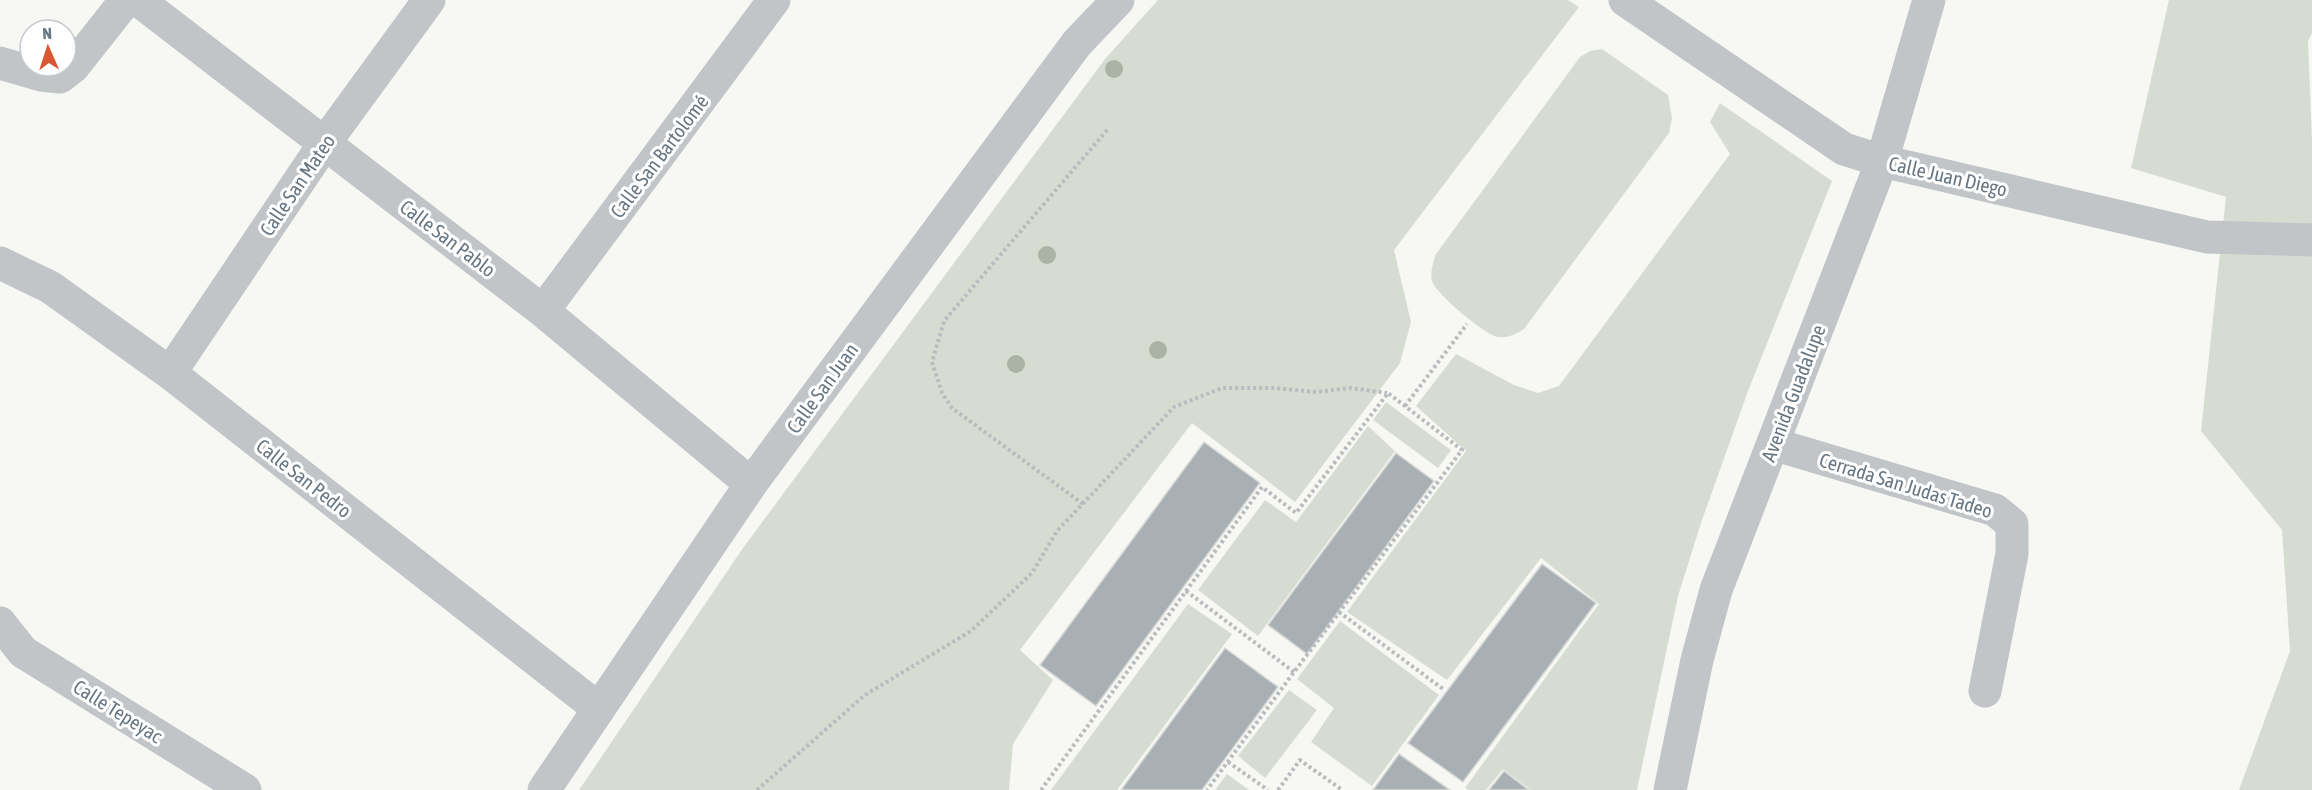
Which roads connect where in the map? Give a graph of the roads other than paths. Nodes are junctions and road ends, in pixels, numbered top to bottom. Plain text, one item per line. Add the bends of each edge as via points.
1 (126, 0) edge
2 (138, 0) edge
3 (429, 0) edge
4 (774, 0) edge
5 (1118, 0) edge
6 (1626, 0) edge
7 (1929, 0) edge
8 (0, 63) edge
9 (324, 144) junction
10 (1882, 161) junction
11 (2312, 240) edge
12 (0, 262) edge
13 (543, 311) junction
14 (170, 373) junction
15 (1773, 444) junction
16 (751, 484) junction
17 (0, 623) edge
18 (1985, 691) dead end
19 (599, 709) junction
20 (245, 790) edge
21 (544, 790) edge
22 (1670, 790) edge

1 - 8 street via 73,67 60,77
2 - 9 street, Calle San Pablo
3 - 9 street, Calle San Mateo
4 - 13 street, Calle San Bartolomé
5 - 16 street, Calle San Juan via 1077,43
6 - 10 street, Calle Juan Diego via 1844,149
7 - 10 street, Avenida Guadalupe
9 - 13 street, Calle San Pablo
9 - 14 street, Calle San Mateo
10 - 11 street, Calle Juan Diego via 2207,237
10 - 15 street, Avenida Guadalupe
12 - 14 street, Calle San Pedro via 50,287
13 - 16 street, Calle San Pablo
14 - 19 street, Calle San Pedro
15 - 18 street, Cerrada San Judas Tadeo via 1995,510 2012,524 2012,554
15 - 22 street, Avenida Guadalupe via 1716,590
16 - 19 street, Calle San Juan
17 - 20 street, Calle Tepeyac via 23,652
19 - 21 street, Calle San Juan

